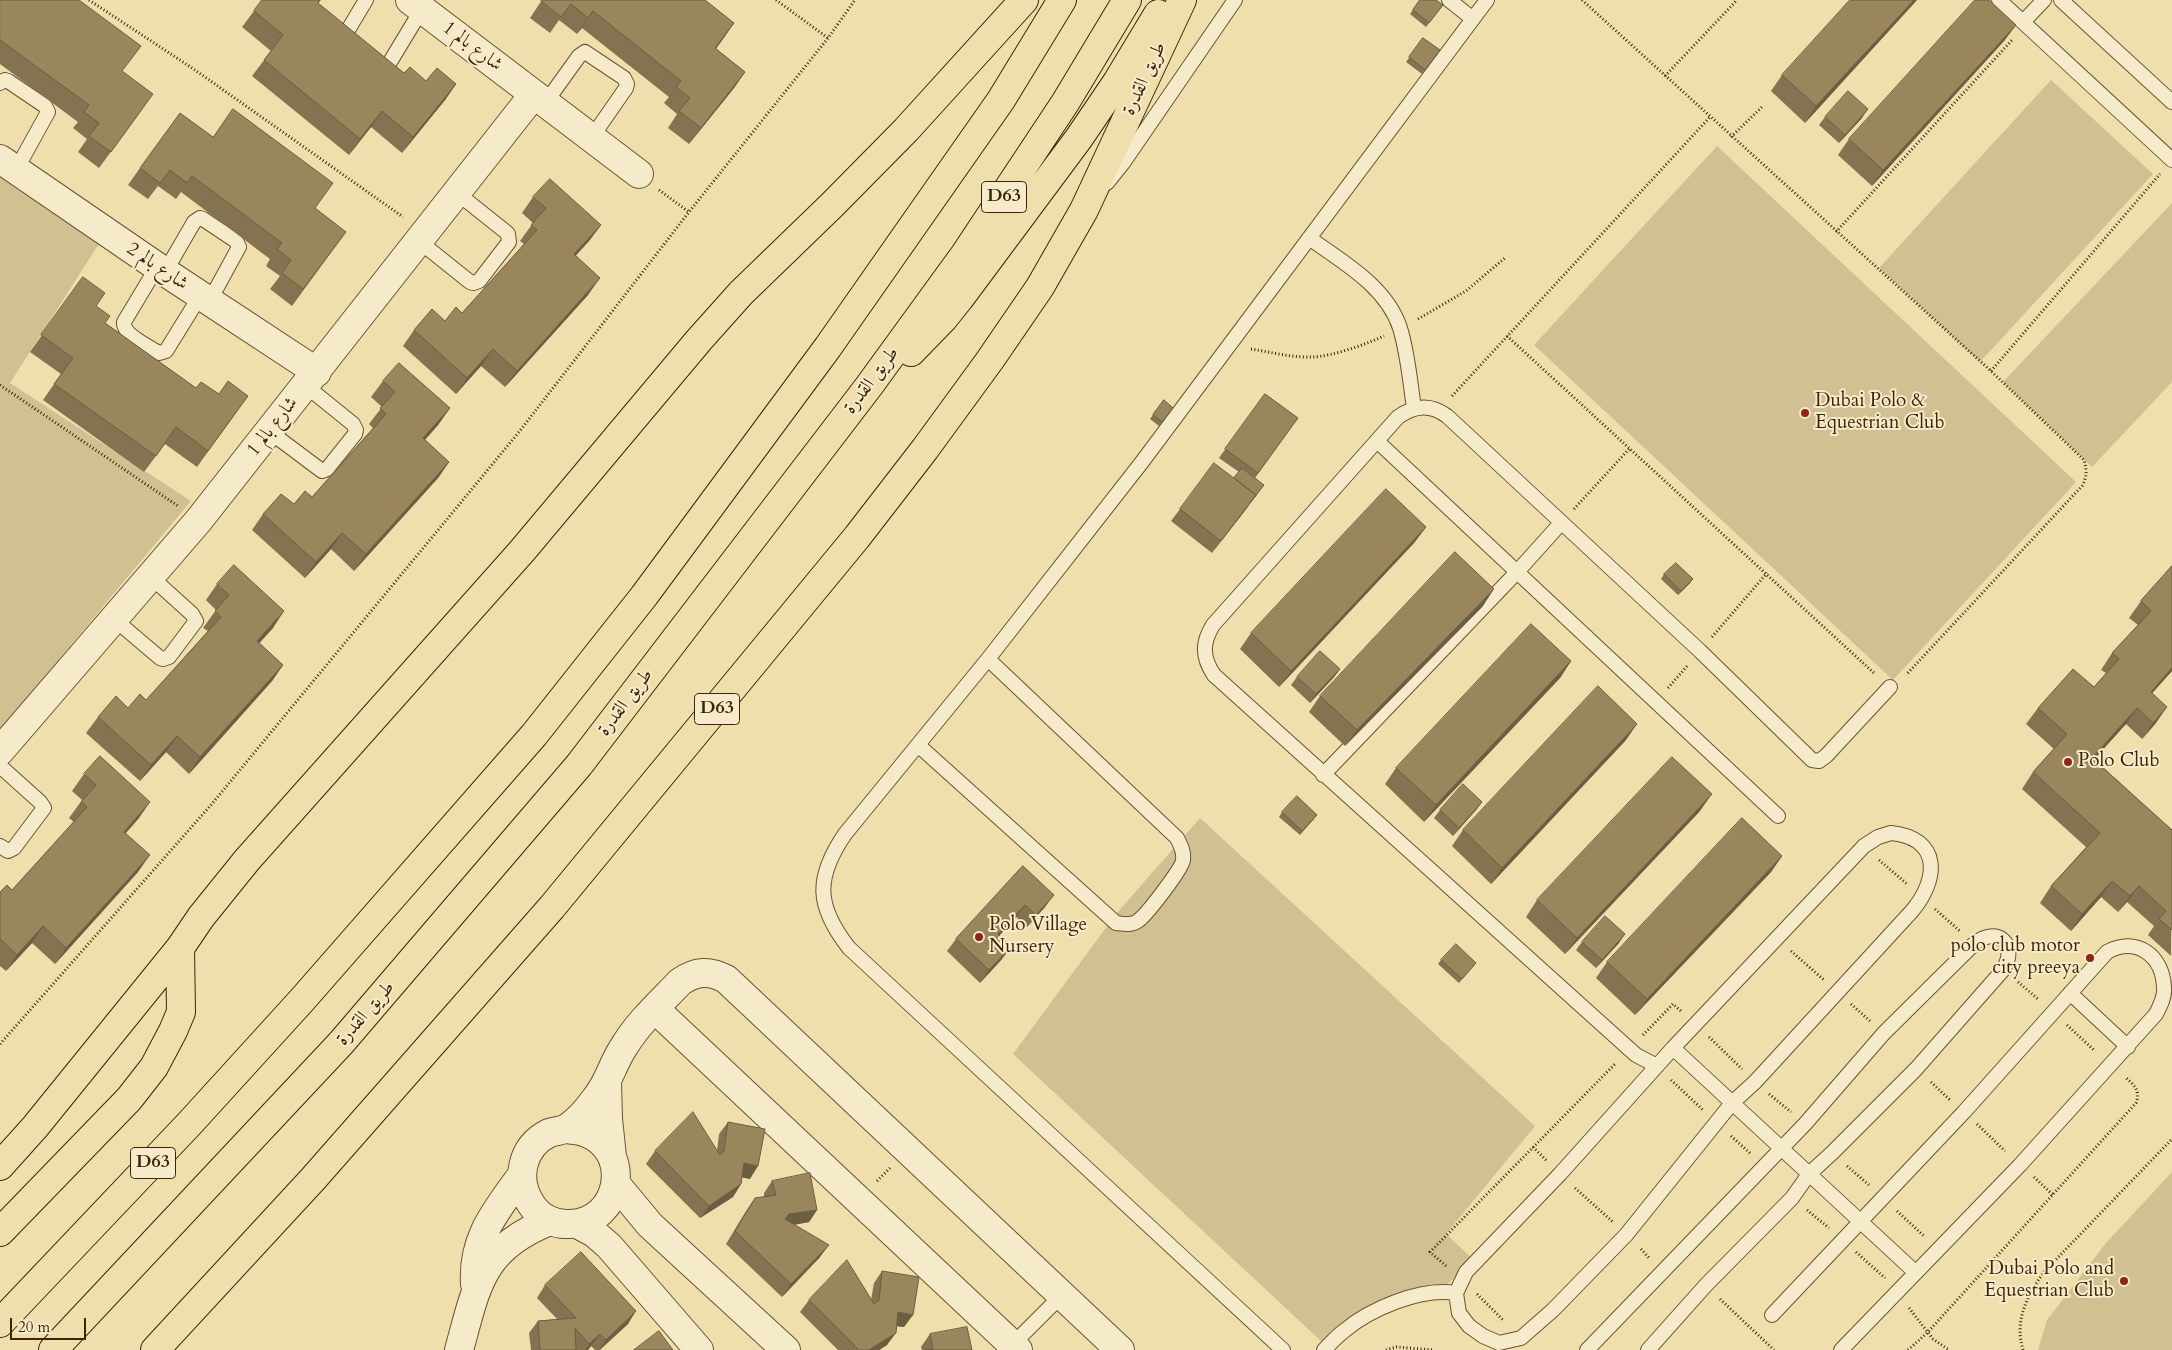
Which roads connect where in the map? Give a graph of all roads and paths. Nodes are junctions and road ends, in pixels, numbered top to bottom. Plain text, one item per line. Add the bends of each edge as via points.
1 (89, 0) edge
2 (366, 0) edge
3 (776, 0) edge
4 (854, 0) edge
5 (1024, 0) edge
6 (1062, 0) edge
7 (1127, 0) edge
8 (1166, 0) edge
9 (1182, 0) edge
10 (1236, 0) edge
11 (1449, 0) edge
12 (1487, 0) edge
13 (1582, 0) edge
14 (1737, 0) edge
15 (1999, 0) edge
16 (2044, 0) edge
17 (2061, 0) edge
18 (416, 4) edge
19 (1473, 19) junction
20 (2024, 24) junction
21 (828, 38) junction
22 (1665, 76) junction
23 (0, 83) edge
24 (540, 98) junction
25 (2172, 102) edge
26 (1762, 107) dead end
27 (1710, 117) junction
28 (592, 137) junction
29 (1731, 137) junction
30 (8, 164) edge
31 (2169, 164) edge
32 (639, 174) joint
33 (457, 193) junction
34 (1084, 210) junction
35 (689, 212) junction
36 (1836, 232) junction
37 (423, 238) junction
38 (1309, 238) junction
39 (161, 270) junction
40 (205, 299) junction
41 (1507, 336) junction
42 (1991, 371) junction
43 (311, 379) junction
44 (0, 385) edge
45 (869, 386) junction
46 (1414, 408) junction
47 (1439, 410) junction
48 (270, 432) junction
49 (1377, 441) junction
50 (1629, 449) junction
51 (199, 520) junction
52 (1561, 523) junction
53 (1517, 572) junction
54 (151, 577) junction
55 (114, 618) junction
56 (988, 659) junction
57 (1890, 687) junction
58 (918, 745) junction
59 (0, 751) edge
60 (0, 766) edge
61 (1323, 775) junction
62 (1778, 816) dead end
63 (0, 846) edge
64 (1864, 846) junction
65 (1923, 898) junction
66 (1974, 944) junction
67 (180, 948) junction
68 (2004, 970) junction
69 (2070, 993) junction
70 (655, 1009) junction
71 (2052, 1012) junction
72 (0, 1044) edge
73 (2128, 1046) junction
74 (1673, 1048) junction
75 (2110, 1065) junction
76 (1657, 1066) junction
77 (1916, 1068) junction
78 (607, 1083) junction
79 (1732, 1103) junction
80 (1964, 1112) junction
81 (35, 1127) junction
82 (566, 1129) junction
83 (2172, 1139) edge
84 (0, 1142) edge
85 (1533, 1147) dead end
86 (1781, 1148) junction
87 (907, 1150) junction
88 (612, 1157) junction
89 (2020, 1165) junction
90 (0, 1166) edge
91 (1560, 1174) junction
92 (1809, 1174) junction
93 (521, 1176) junction
94 (616, 1184) junction
95 (2053, 1195) junction
96 (859, 1200) junction
97 (1859, 1220) junction
98 (550, 1221) junction
99 (577, 1224) junction
100 (0, 1232) edge
101 (1626, 1235) junction
102 (1663, 1271) junction
103 (1915, 1272) junction
104 (1706, 1286) junction
105 (1459, 1287) junction
106 (476, 1288) junction
107 (1898, 1289) junction
108 (1061, 1296) junction
109 (194, 1310) junction
110 (1772, 1315) dead end
111 (0, 1323) edge
112 (1927, 1333) junction
113 (1521, 1338) junction
114 (1015, 1347) edge
115 (463, 1348) edge
116 (54, 1350) edge
117 (155, 1350) edge
118 (168, 1350) edge
119 (699, 1350) edge
120 (786, 1350) edge
121 (1120, 1350) edge
122 (1283, 1350) edge
123 (1324, 1350) edge
124 (1386, 1350) edge
125 (1434, 1350) edge
126 (1587, 1350) edge
127 (1648, 1350) edge
128 (1774, 1350) edge
129 (1841, 1350) edge
130 (1908, 1350) edge
131 (1949, 1350) edge
132 (2023, 1350) edge

1 - 37 path via 195,70
2 - 18 lane via 344,38 347,45 380,66 387,64
3 - 21 path
4 - 21 path
5 - 67 main road via 906,130 741,293 699,340 522,551 247,860
6 - 111 main road, D63 via 995,108 828,347 644,596 534,735 302,1000
7 - 45 main road, طريق القدرة / D63 via 1018,178
8 - 45 main road via 1080,138 960,298 921,343
9 - 34 main road, طريق القدرة / D63
10 - 34 lane via 1123,163
11 - 19 lane
12 - 19 lane
13 - 22 path
14 - 22 path
15 - 20 lane
16 - 20 lane
17 - 25 lane
18 - 24 street, شارع بالم 1
19 - 38 lane
20 - 31 lane
20 - 36 path
21 - 35 path
22 - 27 path
23 - 30 lane via 8,81 45,106 48,112
24 - 28 street, شارع بالم 1
24 - 28 lane via 585,52 624,78 626,88
24 - 33 street, شارع بالم 1
26 - 29 path
27 - 29 path
27 - 41 path
28 - 32 street, شارع بالم 1
29 - 36 path
30 - 39 street, شارع بالم 2
31 - 42 path
32 - 35 path
33 - 37 street, شارع بالم 1
33 - 37 lane via 506,232 509,242 477,283 470,282
34 - 109 main road, طريق القدرة / D63 via 1040,287 990,360 857,537 552,907 320,1172
35 - 72 path via 519,432 211,805
36 - 42 path
37 - 43 street, شارع بالم 1
38 - 46 lane via 1365,280 1395,314 1405,349
38 - 56 lane via 1142,462
39 - 40 street, شارع بالم 2
39 - 40 lane via 194,222 203,219 236,241 239,247
39 - 40 lane via 124,322 126,332 159,353 166,351
40 - 43 street, شارع بالم 2
41 - 47 path
41 - 50 path
42 - 57 path via 2078,452 2084,460 2086,478 1904,678 1895,687
43 - 48 street, شارع بالم 1
43 - 48 lane via 353,424 355,434 322,471
44 - 51 path
45 - 116 main road, طريق القدرة / D63 via 579,765 341,1043
46 - 47 lane via 1422,406
46 - 49 lane via 1398,417
47 - 52 lane
48 - 51 street, شارع بالم 1
49 - 53 lane
49 - 61 lane via 1206,636 1206,664 1214,675
50 - 52 path
50 - 57 path
51 - 54 street, شارع بالم 1
52 - 53 lane
52 - 57 lane via 1812,760 1823,759
53 - 61 lane
53 - 62 lane
54 - 55 street, شارع بالم 1
54 - 55 lane via 196,621 169,657 160,658
55 - 59 street, شارع بالم 1
56 - 58 lane
56 - 58 lane via 1177,838 1183,849 1183,862 1178,873 1139,921 1116,923
58 - 122 lane via 831,855 824,879 824,904 833,928 856,955
60 - 63 lane via 44,808 14,848 8,850
61 - 76 lane via 1636,1055
64 - 65 path
64 - 65 lane via 1891,833 1916,841 1926,851 1931,864 1931,877
64 - 74 lane
65 - 66 path
65 - 79 lane via 1755,1082
66 - 68 lane via 1982,937 2000,937 2010,952
66 - 86 lane via 1884,1034
67 - 81 main road
67 - 100 main road via 181,1012 154,1067 129,1099
68 - 71 path
68 - 77 lane
69 - 71 lane
69 - 73 lane
69 - 73 lane via 2107,952 2117,947 2129,945 2149,954 2162,976 2162,1002 2156,1014
70 - 78 street via 626,1042
70 - 87 street via 690,975 715,973 726,979
70 - 96 street
71 - 75 path
71 - 80 lane
73 - 75 lane
74 - 76 lane
74 - 79 lane
75 - 89 lane
75 - 95 path via 2134,1085 2138,1093 2136,1103
76 - 91 lane
77 - 80 path
77 - 92 lane
78 - 82 street via 589,1107
78 - 88 street
79 - 86 lane
79 - 101 lane
80 - 89 path
80 - 97 lane
81 - 84 main road
81 - 90 main road
82 - 88 street via 584,1132 601,1142
82 - 93 street via 549,1134 534,1144 525,1158
83 - 132 path via 2044,1272 2029,1293 2021,1316
85 - 91 path
86 - 92 lane
86 - 102 lane
87 - 96 path
87 - 108 street
88 - 94 street
89 - 95 path
89 - 103 lane
91 - 101 path
91 - 105 lane via 1466,1272
92 - 97 lane
92 - 104 lane via 1792,1198
93 - 98 street via 524,1194 535,1210
93 - 106 street via 481,1236 474,1269
94 - 99 street via 604,1209 593,1218
94 - 120 street via 650,1224
95 - 112 path
96 - 114 street
97 - 103 lane
97 - 110 lane
98 - 99 street
98 - 106 street via 510,1241 498,1253
99 - 119 street via 609,1246
101 - 102 path
101 - 113 lane
102 - 126 lane
103 - 107 lane
104 - 127 lane
104 - 128 path
105 - 113 path
105 - 113 lane via 1459,1312 1469,1326 1499,1343
105 - 123 lane via 1392,1304 1366,1316 1343,1331
106 - 115 street
107 - 112 path
107 - 129 lane
108 - 114 lane
108 - 121 street
109 - 117 main road, طريق القدرة / D63
109 - 118 main road
112 - 130 path
112 - 131 path
124 - 125 path via 1396,1347

